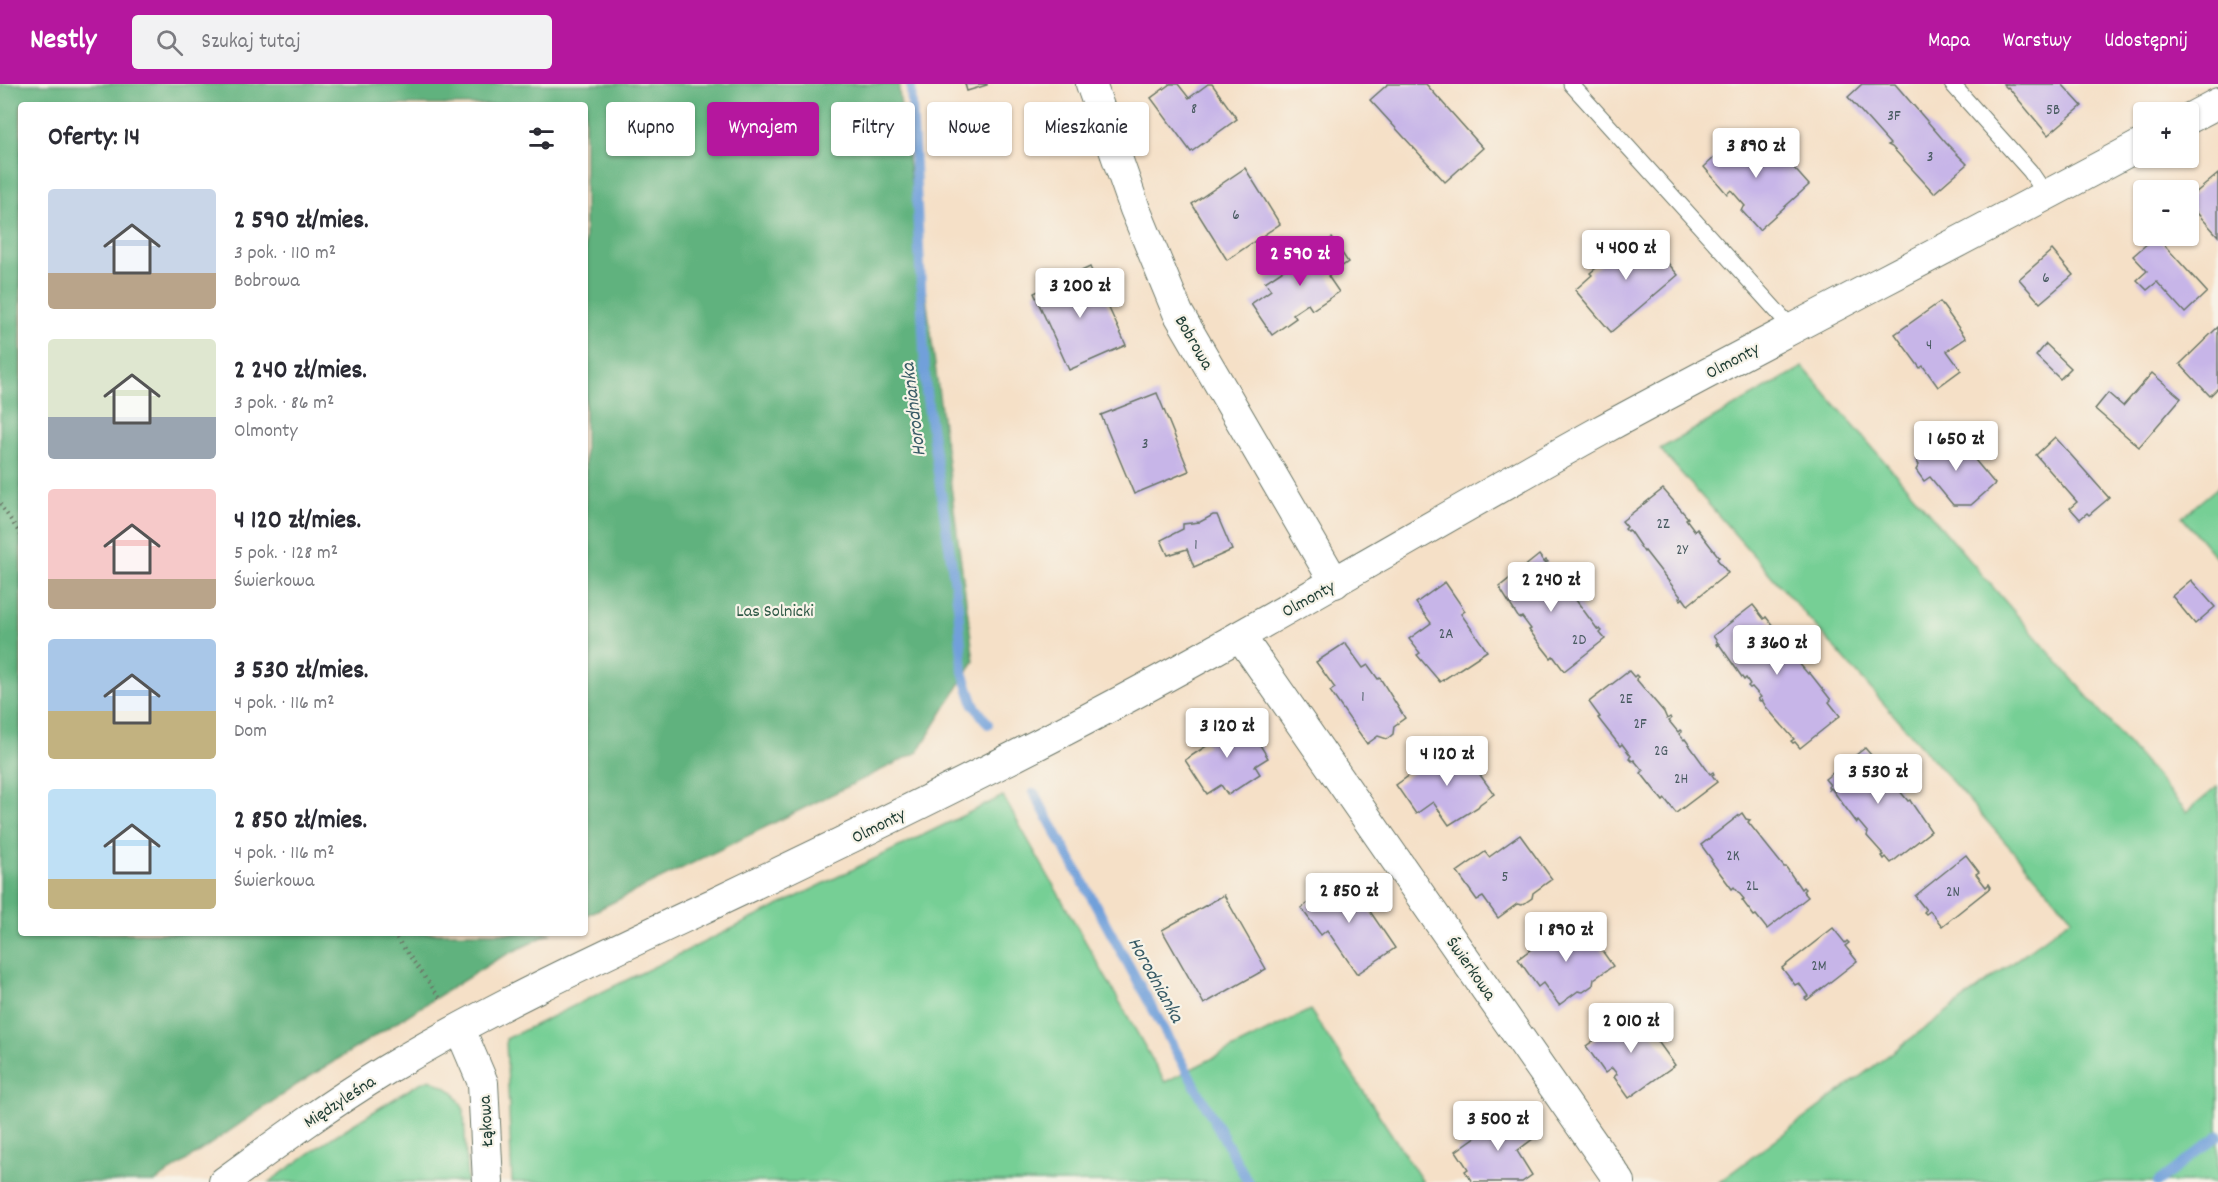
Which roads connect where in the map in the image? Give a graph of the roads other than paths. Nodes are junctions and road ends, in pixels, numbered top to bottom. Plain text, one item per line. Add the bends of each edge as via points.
1 (1091, 84) edge
2 (1571, 84) edge
3 (1952, 84) edge
4 (2218, 103) edge
5 (2199, 113) edge
6 (2133, 149) edge
7 (2047, 196) junction
8 (1792, 328) junction
9 (1335, 583) junction
10 (1240, 636) junction
11 (460, 1029) junction
12 (224, 1182) edge
13 (488, 1182) edge
14 (1620, 1182) edge

1 - 9 street, Bobrowa via 1135,209 1178,313
2 - 8 lane
3 - 7 lane via 2030,171
4 - 5 street
6 - 7 street, Olmonty
7 - 8 street, Olmonty
8 - 9 street, Olmonty
9 - 10 street, Olmonty
10 - 11 street, Olmonty via 1068,729 869,829 520,995
10 - 14 street, Świerkowa
11 - 12 street, Międzyleśna via 320,1113
11 - 13 street, Łąkowa via 483,1083

